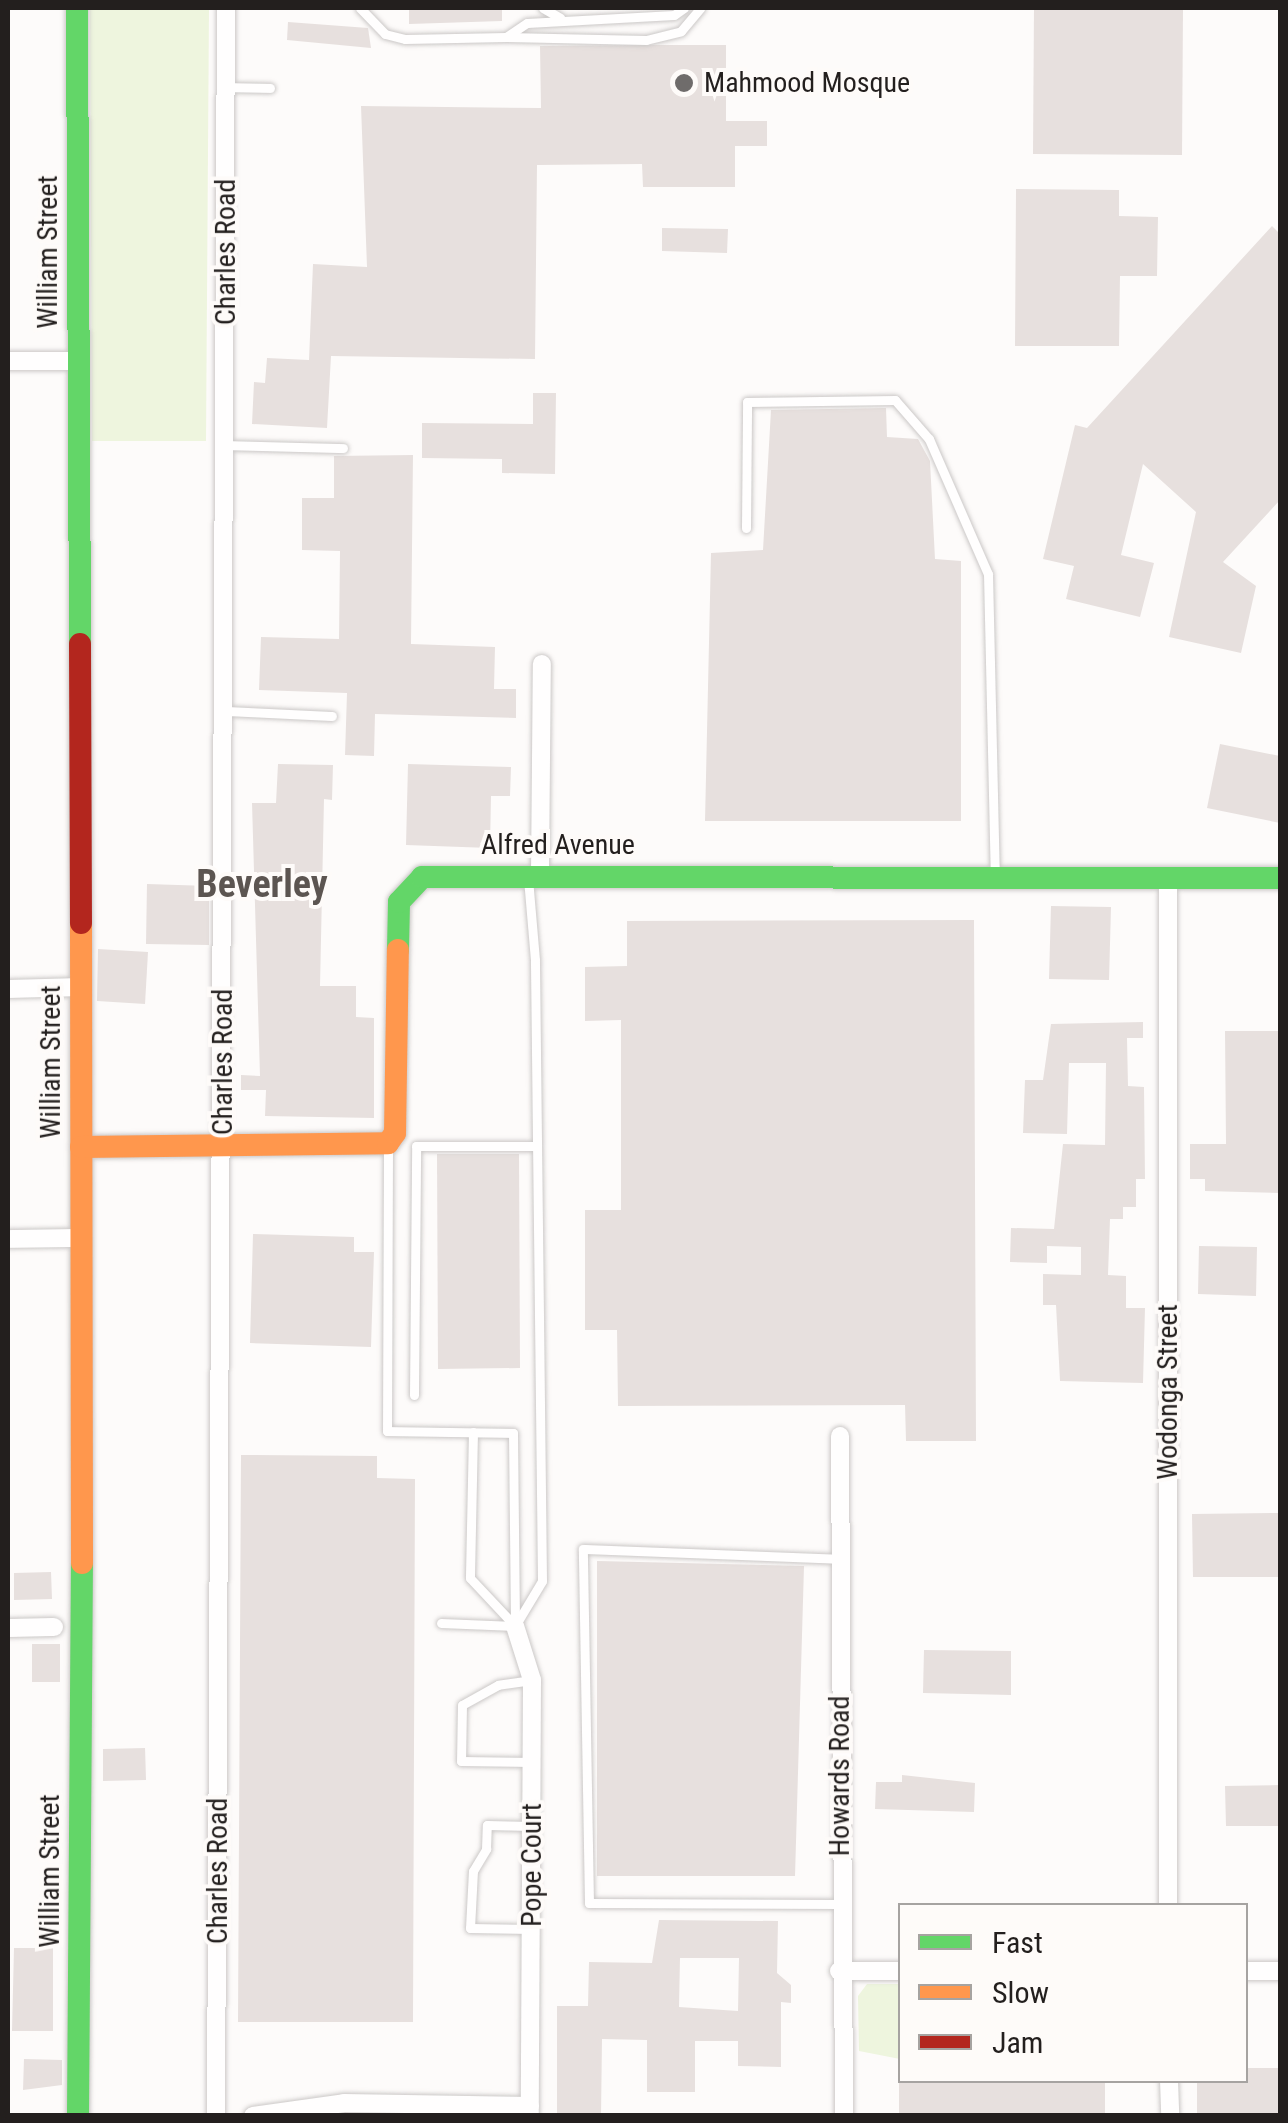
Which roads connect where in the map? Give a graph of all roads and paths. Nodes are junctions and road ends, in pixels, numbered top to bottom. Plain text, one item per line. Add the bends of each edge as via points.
1 (77, 8) edge
2 (226, 8) edge
3 (360, 8) edge
4 (543, 8) edge
5 (684, 8) edge
6 (700, 8) edge
7 (560, 18) junction
8 (506, 37) junction
9 (225, 87) junction
10 (270, 88) dead end
11 (8, 361) edge
12 (78, 361) junction
13 (227, 445) junction
14 (343, 448) dead end
15 (746, 528) dead end
16 (542, 664) dead end
17 (226, 712) junction
18 (332, 716) dead end
19 (534, 874) junction
20 (995, 877) junction
21 (1168, 878) junction
22 (1280, 878) edge
23 (81, 987) junction
24 (8, 989) edge
25 (388, 1142) junction
26 (537, 1146) junction
27 (222, 1147) junction
28 (81, 1148) junction
29 (82, 1238) junction
30 (8, 1239) edge
31 (414, 1395) dead end
32 (472, 1432) junction
33 (840, 1436) dead end
34 (840, 1560) junction
35 (441, 1623) dead end
36 (515, 1626) junction
37 (8, 1628) edge
38 (54, 1628) dead end
39 (532, 1680) junction
40 (532, 1762) junction
41 (532, 1826) junction
42 (1168, 1903) edge
43 (840, 1904) junction
44 (531, 1928) junction
45 (898, 1970) edge
46 (840, 1971) junction
47 (1280, 1971) edge
48 (1248, 1972) edge
49 (1169, 2083) edge
50 (530, 2111) edge
51 (78, 2116) edge
52 (216, 2116) edge
53 (253, 2116) edge
54 (844, 2116) edge
55 (1170, 2116) edge

1 - 12 street, William Street
2 - 9 street, Charles Road
3 - 8 lane via 385,34 405,39
4 - 7 lane
5 - 7 lane via 674,15
6 - 8 lane via 681,31 646,40
7 - 8 lane via 527,23
9 - 10 lane
9 - 13 street, Charles Road
11 - 12 street
12 - 23 street, William Street
13 - 14 lane
13 - 17 street, Charles Road
15 - 20 lane via 747,402 895,400 928,439 988,574
16 - 19 street
17 - 18 lane
17 - 27 street, Charles Road
19 - 20 street, Alfred Avenue
19 - 25 street, Alfred Avenue via 422,877 399,902 395,1133
19 - 26 lane
20 - 21 street, Alfred Avenue
21 - 22 street, Alfred Avenue
21 - 42 street, Wodonga Street
23 - 24 street
23 - 28 street, William Street
25 - 27 street via 375,1148
25 - 32 lane via 387,1431
26 - 31 lane via 416,1146
26 - 36 lane via 542,1581
27 - 28 street
27 - 52 street, Charles Road
28 - 29 street, William Street
29 - 30 street
29 - 51 street, William Street
32 - 36 lane via 470,1578
32 - 36 lane via 513,1433
33 - 34 street, Howards Road
34 - 43 street, Howards Road
34 - 43 lane via 583,1549 589,1903
35 - 36 lane
36 - 39 street, Pope Court
37 - 38 street
39 - 40 street, Pope Court
39 - 40 lane via 498,1685 462,1705 462,1762
40 - 41 street, Pope Court
41 - 44 street, Pope Court
41 - 44 lane via 487,1825 486,1849 474,1872 470,1928
43 - 46 street, Howards Road
44 - 50 street, Pope Court
45 - 46 street
46 - 54 street, Howards Road
47 - 48 street
49 - 55 street
50 - 53 street via 344,2103

